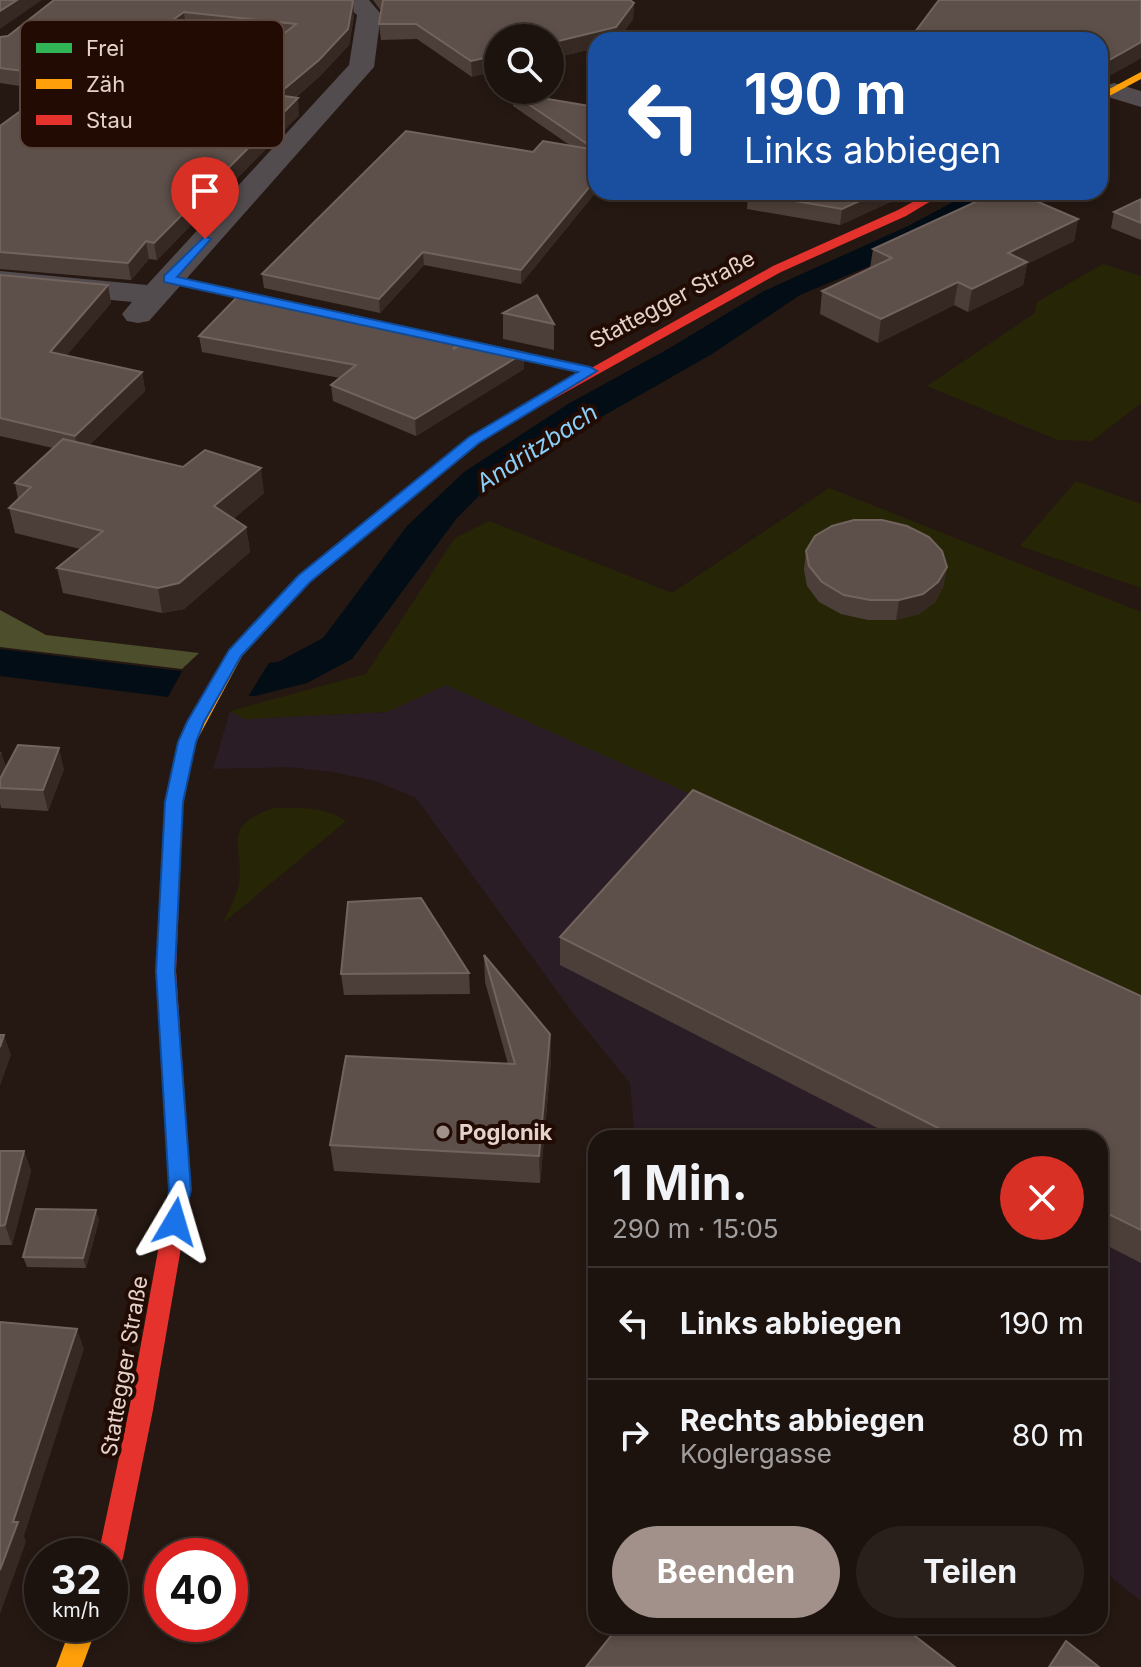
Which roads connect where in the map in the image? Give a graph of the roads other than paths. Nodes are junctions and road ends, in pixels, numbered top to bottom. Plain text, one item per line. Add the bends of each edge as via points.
1 (357, 2) edge
2 (1141, 75) edge
3 (1108, 93) edge
4 (1108, 94) edge
5 (1141, 99) edge
6 (926, 200) edge
7 (0, 280) edge
8 (154, 296) junction
9 (590, 371) junction
10 (114, 1538) edge
11 (78, 1642) edge
12 (69, 1667) edge

1 - 8 street via 369,14 361,67
2 - 3 street
4 - 5 street
6 - 9 street, Stattegger Straße via 777,269
7 - 8 street
8 - 9 street
9 - 10 street, Stattegger Straße via 474,440 305,579 235,654 187,742 174,802 166,971 180,1190
11 - 12 street

